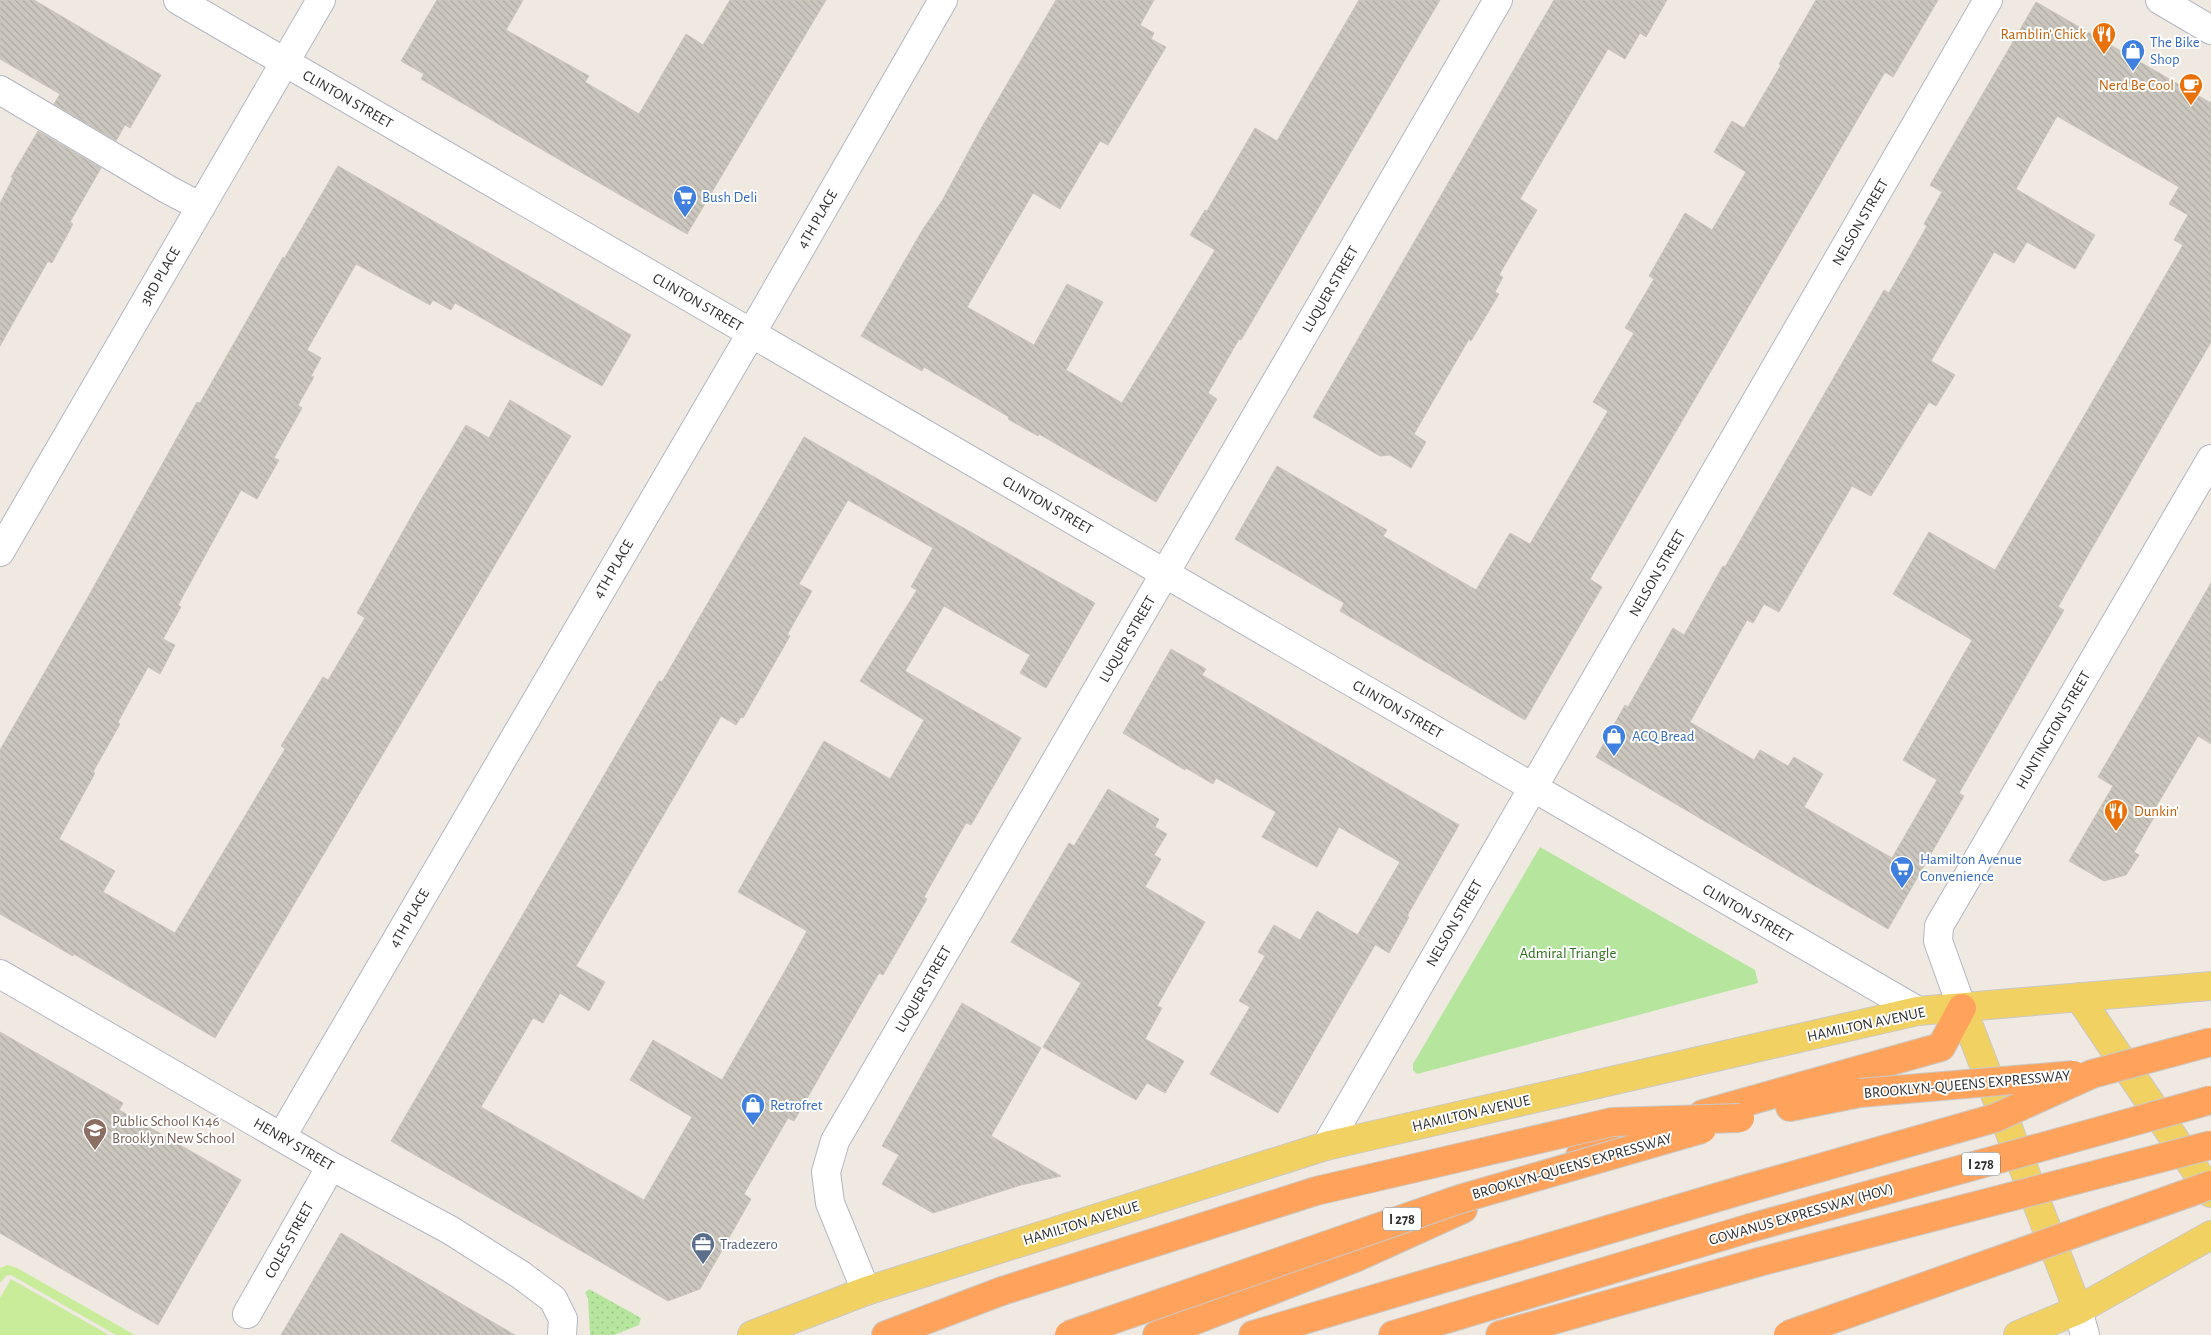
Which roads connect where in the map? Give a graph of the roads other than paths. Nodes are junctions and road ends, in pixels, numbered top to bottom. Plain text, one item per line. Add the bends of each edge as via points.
1 (178, 0) edge
2 (321, 0) edge
3 (943, 0) edge
4 (1498, 0) edge
5 (1988, 0) edge
6 (2160, 0) edge
7 (2211, 30) edge
8 (285, 62) junction
9 (0, 90) edge
10 (200, 207) junction
11 (752, 332) junction
12 (2211, 459) edge
13 (0, 552) edge
14 (1166, 574) junction
15 (1533, 787) junction
16 (0, 974) edge
17 (2211, 986) edge
18 (2079, 997) junction
19 (1962, 1008) junction
20 (1918, 1012) junction
21 (2211, 1042) edge
22 (2092, 1074) junction
23 (2211, 1100) edge
24 (1740, 1118) junction
25 (282, 1136) junction
26 (2211, 1145) edge
27 (1326, 1146) junction
28 (331, 1166) junction
29 (2211, 1185) edge
30 (2211, 1193) edge
31 (2211, 1235) edge
32 (866, 1290) junction
33 (247, 1314) dead end
34 (2082, 1322) edge
35 (562, 1335) edge
36 (752, 1335) edge
37 (886, 1335) edge
38 (1069, 1335) edge
39 (1157, 1335) edge
40 (1253, 1335) edge
41 (1393, 1335) edge
42 (1500, 1335) edge
43 (1788, 1335) edge
44 (2018, 1335) edge

1 - 8 street, CLINTON STREET
2 - 8 street, 3RD PLACE
3 - 11 street, 4TH PLACE
4 - 14 street, LUQUER STREET
5 - 15 street, NELSON STREET
6 - 7 street
8 - 10 street, 3RD PLACE
8 - 11 street, CLINTON STREET
9 - 10 street
10 - 13 street, 3RD PLACE
11 - 14 street, CLINTON STREET
11 - 25 street, 4TH PLACE
12 - 19 street, HUNTINGTON STREET via 1939,926 1938,941
14 - 15 street, CLINTON STREET
14 - 32 street, LUQUER STREET via 835,1141 826,1172 830,1204
15 - 20 street, CLINTON STREET
15 - 27 street, NELSON STREET
16 - 25 street, HENRY STREET
17 - 18 main road, HAMILTON AVENUE
18 - 19 main road, HAMILTON AVENUE
18 - 30 main road
19 - 20 main road, HAMILTON AVENUE
19 - 34 main road
19 - 39 highway via 1942,1047 1617,1138 1355,1258
20 - 27 main road, HAMILTON AVENUE
21 - 22 highway, I 278, bridge
22 - 24 highway, BROOKLYN-QUEENS EXPRESSWAY / I 278, bridge via 1860,1093
22 - 40 highway, bridge via 1995,1118
23 - 41 highway, GOWANUS EXPRESSWAY (HOV) / I 278, bridge via 1750,1228
24 - 37 highway, bridge via 1612,1122 1316,1191 1002,1291
24 - 38 highway, BROOKLYN-QUEENS EXPRESSWAY / I 278, bridge via 1460,1198
25 - 28 street, HENRY STREET
26 - 42 highway, bridge via 1759,1262
27 - 32 main road, HAMILTON AVENUE
28 - 33 street, COLES STREET
28 - 35 street, HENRY STREET via 450,1230 521,1275 553,1299 563,1319
29 - 43 highway, bridge
31 - 34 main road
32 - 36 main road, HAMILTON AVENUE
34 - 44 main road

